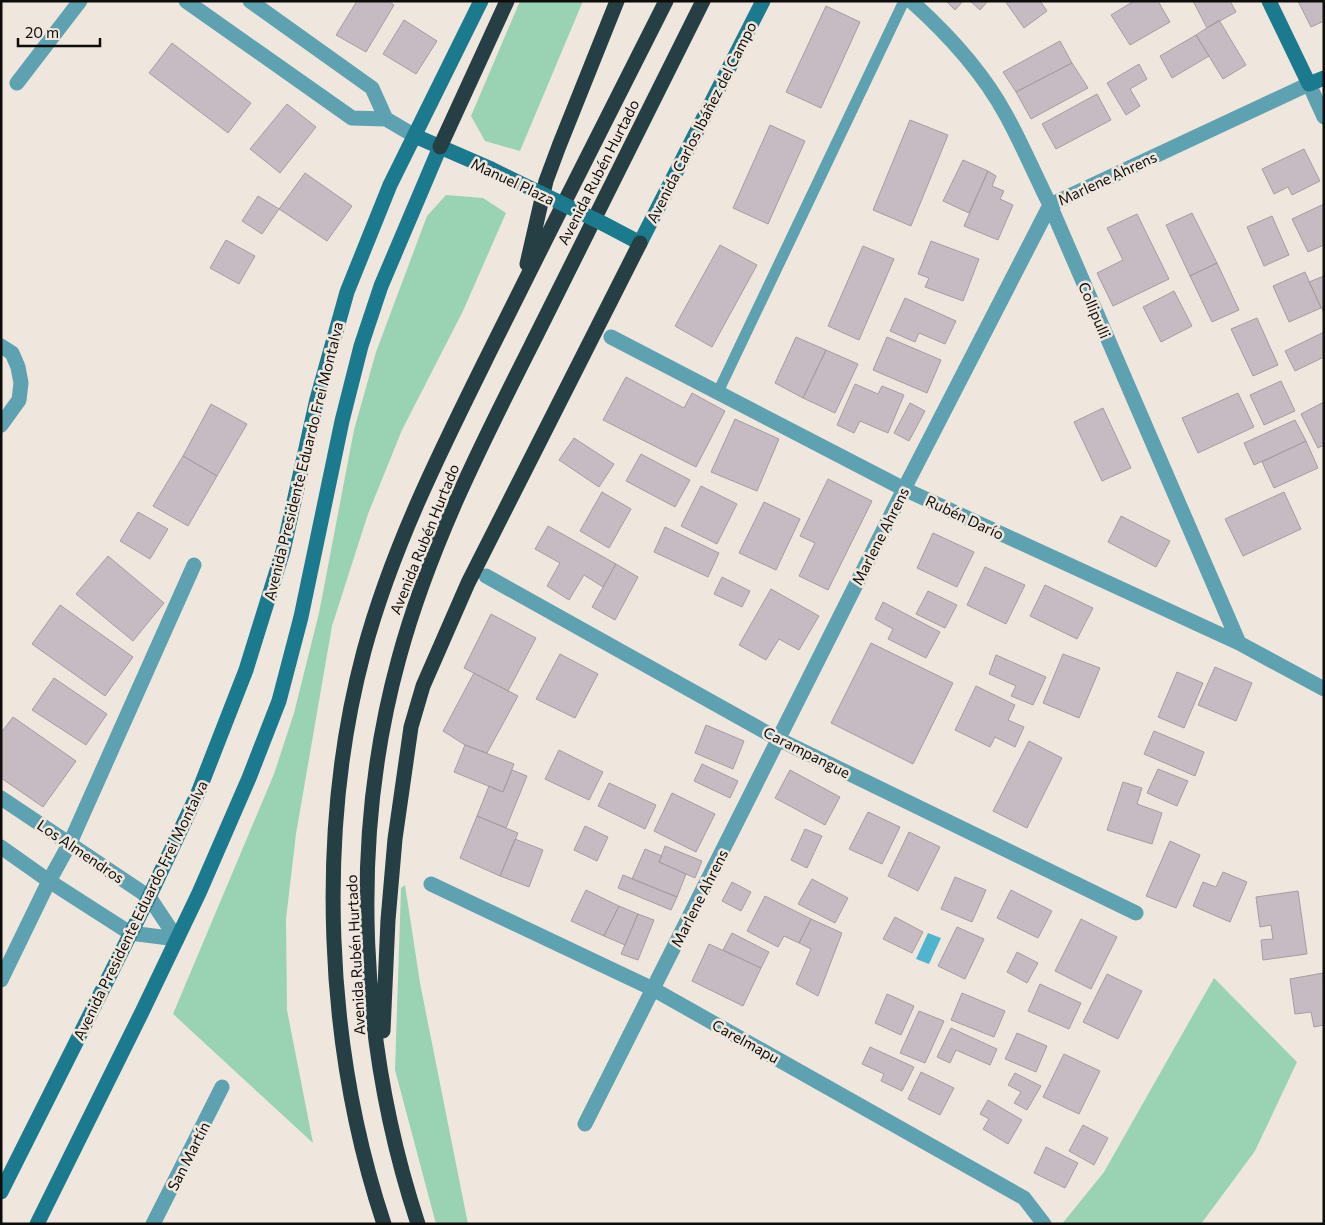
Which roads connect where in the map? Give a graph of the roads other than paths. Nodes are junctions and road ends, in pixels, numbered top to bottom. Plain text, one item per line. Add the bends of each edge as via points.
1 (80, 1) edge
2 (186, 1) edge
3 (250, 1) edge
4 (481, 1) edge
5 (507, 1) edge
6 (617, 1) edge
7 (666, 1) edge
8 (703, 1) edge
9 (763, 1) edge
10 (904, 1) edge
11 (911, 1) edge
12 (1269, 1) edge
13 (1324, 78) edge
14 (17, 83) dead end
15 (1309, 84) junction
16 (1324, 117) edge
17 (386, 119) junction
18 (415, 136) junction
19 (440, 147) junction
20 (1050, 205) junction
21 (640, 243) junction
22 (521, 289) junction
23 (611, 336) dead end
24 (1, 346) edge
25 (718, 392) junction
26 (1, 425) edge
27 (904, 489) junction
28 (194, 565) dead end
29 (486, 576) dead end
30 (1239, 643) junction
31 (1324, 689) edge
32 (778, 739) junction
33 (1, 798) edge
34 (70, 843) junction
35 (1, 847) edge
36 (49, 881) junction
37 (431, 884) dead end
38 (150, 896) junction
39 (1136, 913) dead end
40 (130, 933) junction
41 (178, 939) junction
42 (1, 980) edge
43 (653, 989) junction
44 (381, 1077) junction
45 (222, 1088) dead end
46 (585, 1124) dead end
47 (1, 1192) edge
48 (37, 1224) edge
49 (153, 1224) edge
50 (384, 1224) edge
51 (418, 1224) edge
52 (1044, 1224) edge

1 - 14 street
2 - 17 street, Manuel Plaza via 352,118
3 - 17 street via 372,88
4 - 18 main road, Avenida Presidente Eduardo Frei Montalva
5 - 19 highway
6 - 22 highway via 546,181
7 - 22 highway, Avenida Rubén Hurtado
8 - 44 highway, Avenida Rubén Hurtado via 463,483 419,590 402,646 377,764 368,849 368,935
9 - 21 main road, Avenida Carlos Ibáñez del Campo
10 - 25 lane
11 - 20 street, Collipulli via 957,46 988,85 1014,128
12 - 15 main road
13 - 15 main road
15 - 16 street
15 - 20 street, Marlene Ahrens
17 - 18 street, Manuel Plaza
18 - 19 main road, Manuel Plaza
18 - 38 main road, Avenida Presidente Eduardo Frei Montalva via 390,185 348,292 317,399 283,552 246,670 198,793
19 - 21 main road, Manuel Plaza, bridge
19 - 41 main road, Avenida Presidente Eduardo Frei Montalva via 381,286 361,346 301,617 279,701
20 - 27 street, Marlene Ahrens
20 - 30 street, Collipulli
21 - 44 highway via 468,583 421,694 411,727 395,839
22 - 50 highway, Avenida Rubén Hurtado via 431,472 404,537 380,599 348,723 335,857 335,955 350,1090 362,1150
23 - 25 street, Rubén Darío
24 - 26 street via 12,353 21,383 18,400
25 - 27 street, Rubén Darío
27 - 30 street, Rubén Darío
27 - 32 street, Marlene Ahrens
28 - 34 street
29 - 32 street, Carampangue
30 - 31 street, Rubén Darío
32 - 39 street, Carampangue
32 - 43 street, Marlene Ahrens
33 - 34 street, Los Almendros
34 - 36 street
34 - 38 street, Los Almendros
35 - 36 street
36 - 40 street
36 - 42 street
37 - 43 street, Carelmapu
38 - 40 main road, Avenida Presidente Eduardo Frei Montalva
38 - 41 street, Los Almendros
40 - 41 street
40 - 47 main road, Avenida Presidente Eduardo Frei Montalva
41 - 48 main road, Avenida Presidente Eduardo Frei Montalva
43 - 46 street, Marlene Ahrens
43 - 52 street, Carelmapu via 1024,1198
44 - 51 highway, Avenida Rubén Hurtado via 403,1175
45 - 49 street, San Martín

